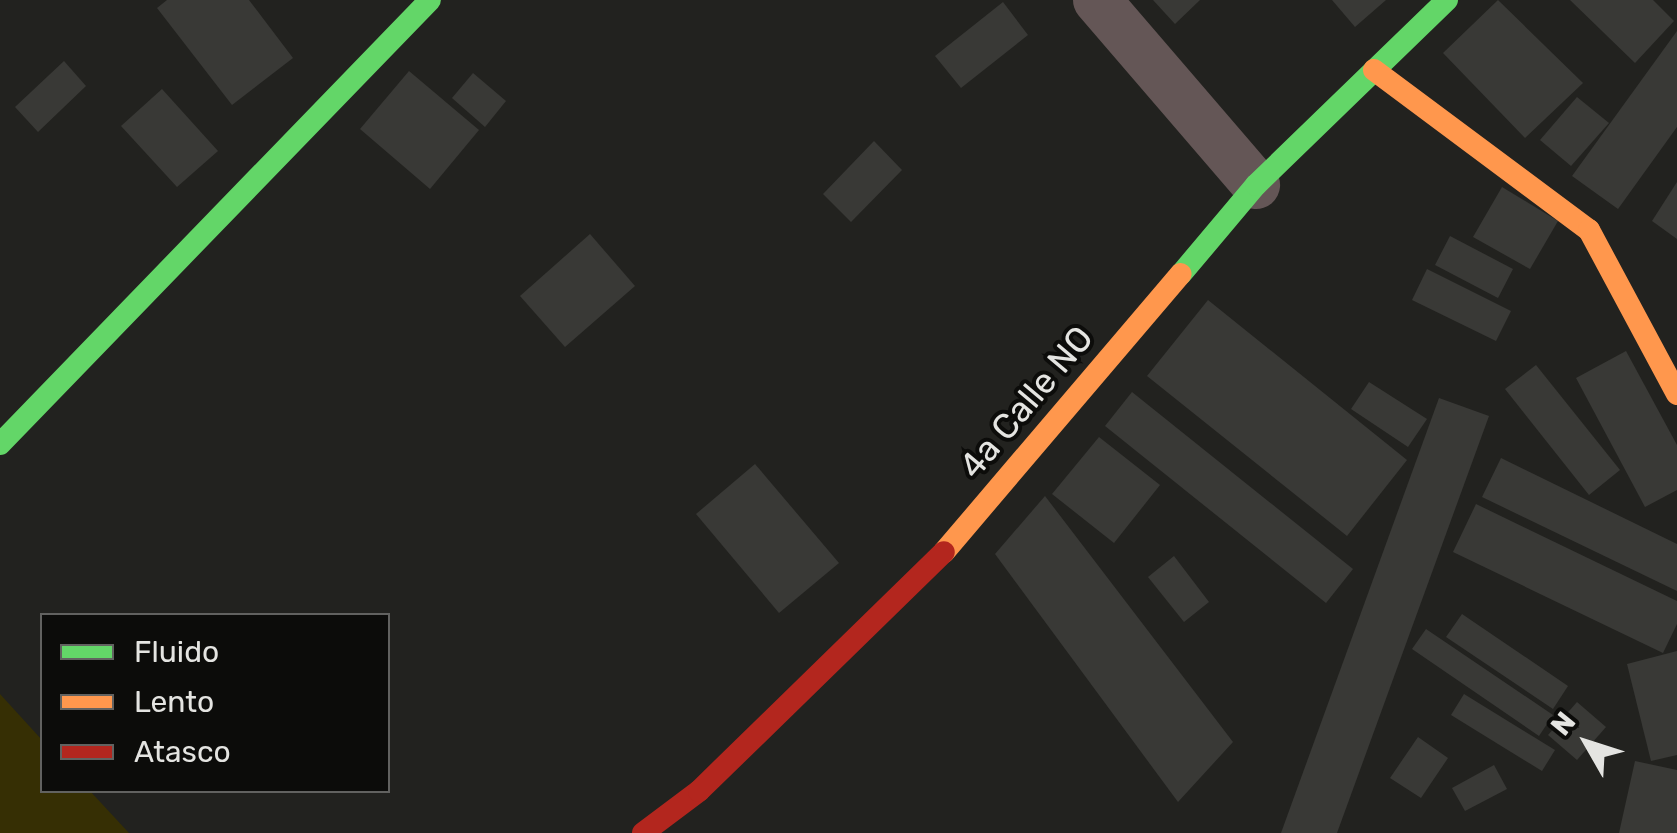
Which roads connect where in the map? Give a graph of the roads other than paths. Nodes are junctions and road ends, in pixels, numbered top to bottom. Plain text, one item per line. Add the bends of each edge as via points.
1 (430, 0) edge
2 (1097, 0) edge
3 (1447, 0) edge
4 (1374, 70) junction
5 (1256, 185) junction
6 (1677, 394) edge
7 (0, 444) edge
8 (642, 833) edge

1 - 7 street
2 - 5 street
3 - 4 street, 4a Calle NO
4 - 5 street, 4a Calle NO
4 - 6 street via 1589,230
5 - 8 street, 4a Calle NO via 955,541 699,791

